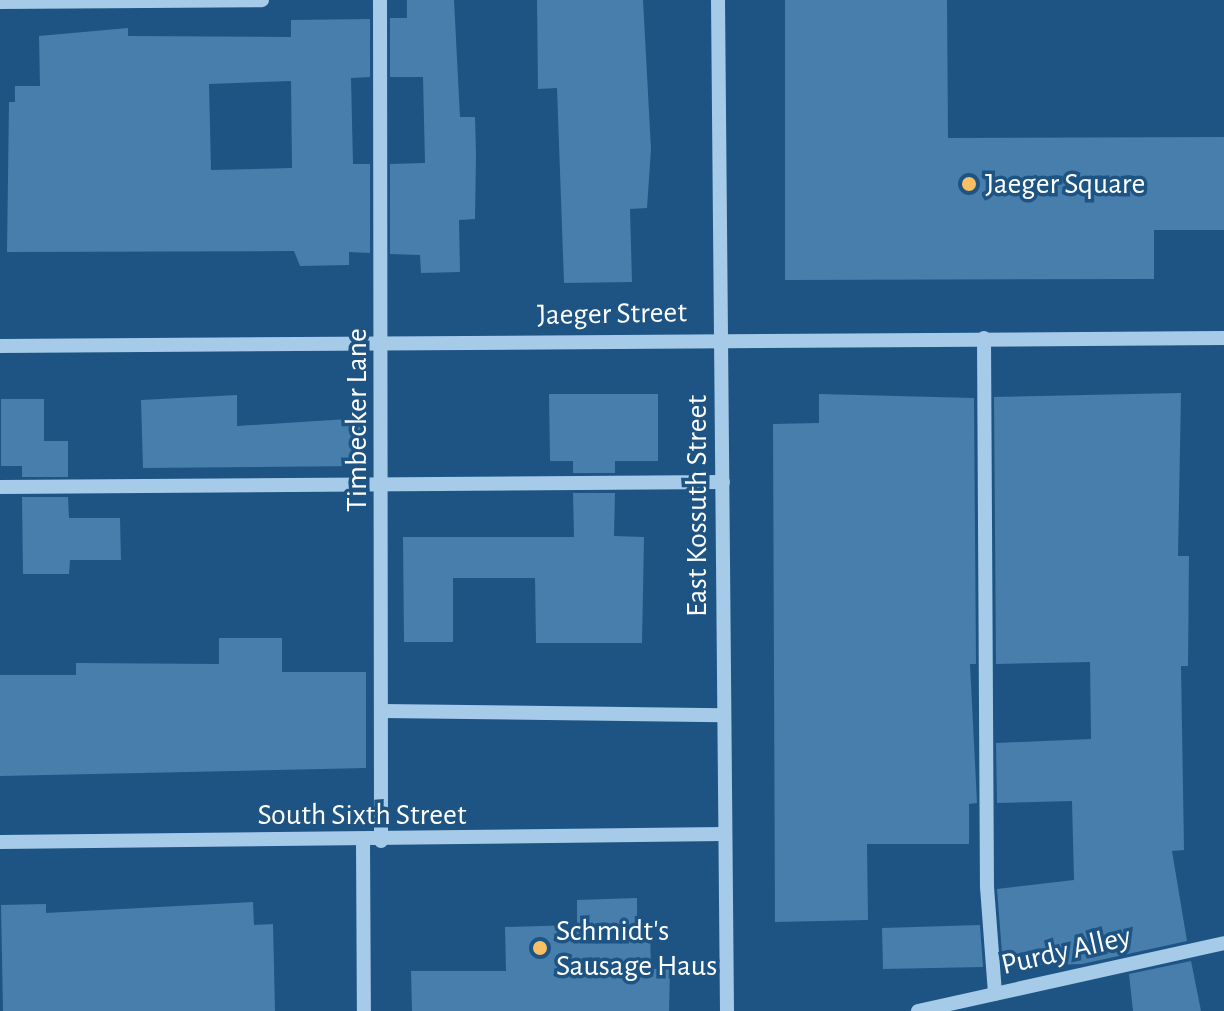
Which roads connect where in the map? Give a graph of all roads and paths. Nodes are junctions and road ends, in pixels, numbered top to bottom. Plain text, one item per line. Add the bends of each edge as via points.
1 (262, 0) edge
2 (380, 0) edge
3 (718, 0) edge
4 (0, 2) edge
5 (721, 338) junction
6 (984, 338) junction
7 (1224, 338) edge
8 (384, 342) junction
9 (0, 346) edge
10 (723, 482) junction
11 (383, 483) junction
12 (0, 487) edge
13 (382, 711) junction
14 (723, 715) junction
15 (724, 834) junction
16 (363, 841) junction
17 (381, 841) junction
18 (0, 842) edge
19 (1224, 943) edge
20 (995, 994) junction
21 (364, 1011) edge
22 (727, 1011) edge
23 (918, 1011) edge

1 - 4 street
2 - 8 street, Timbecker Lane
3 - 5 street, East Kossuth Street
5 - 6 street, Jaeger Street
5 - 8 street, Jaeger Street
5 - 10 street, East Kossuth Street
6 - 7 street, Jaeger Street
6 - 20 street via 987,887
8 - 9 street, Jaeger Street
8 - 11 street, Timbecker Lane
10 - 11 street
10 - 14 street, East Kossuth Street
11 - 12 street
11 - 13 street, Timbecker Lane
13 - 14 street
13 - 17 street, Timbecker Lane
14 - 15 street, East Kossuth Street
15 - 17 street, South Sixth Street
15 - 22 street, East Kossuth Street
16 - 17 street, South Sixth Street
16 - 18 street, South Sixth Street
16 - 21 street
19 - 20 street, Purdy Alley
20 - 23 street, Purdy Alley

